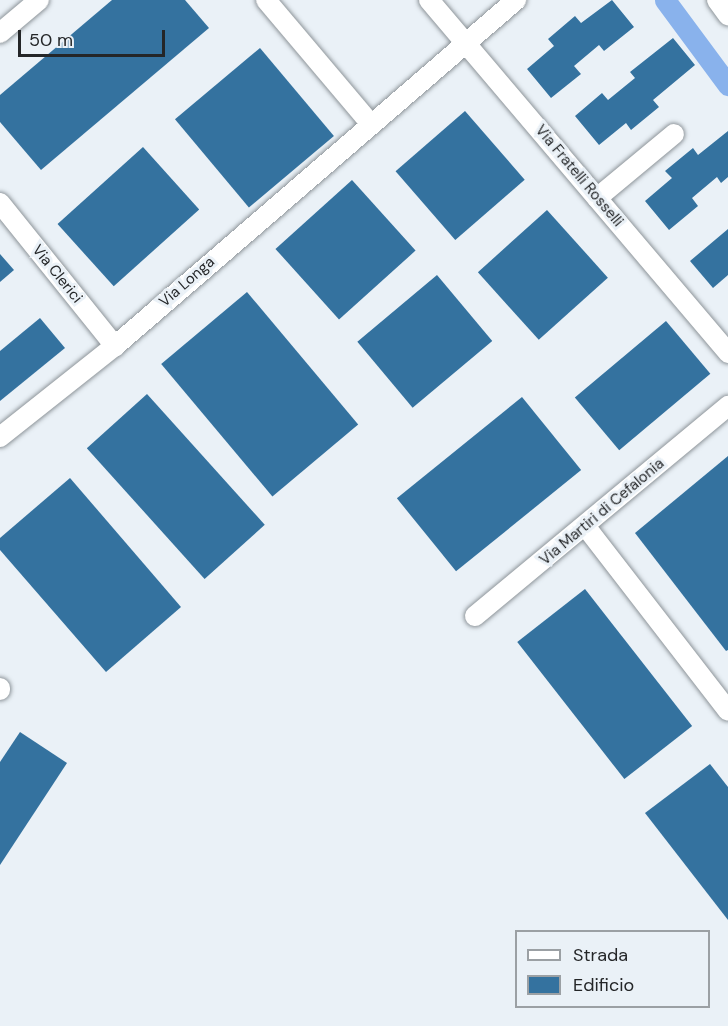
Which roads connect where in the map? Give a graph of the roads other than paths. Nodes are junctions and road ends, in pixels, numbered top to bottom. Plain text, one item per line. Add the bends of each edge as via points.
1 (266, 0) edge
2 (429, 0) edge
3 (516, 0) edge
4 (717, 0) edge
5 (29, 3) edge
6 (728, 15) edge
7 (0, 33) edge
8 (466, 43) junction
9 (370, 123) junction
10 (674, 134) dead end
11 (597, 198) junction
12 (0, 203) edge
13 (115, 346) junction
14 (728, 353) edge
15 (728, 406) edge
16 (0, 437) edge
17 (586, 527) junction
18 (475, 616) dead end
19 (728, 711) edge

1 - 9 street
2 - 8 street, Via Fratelli Rosselli
3 - 8 street, Via Longa
4 - 6 street
5 - 7 street
8 - 9 street, Via Longa
8 - 11 street, Via Fratelli Rosselli
9 - 13 street, Via Longa
10 - 11 street
11 - 14 street, Via Fratelli Rosselli
12 - 13 street, Via Clerici
13 - 16 street, Via Longa
15 - 17 street, Via Martiri di Cefalonia
17 - 18 street, Via Martiri di Cefalonia
17 - 19 street

